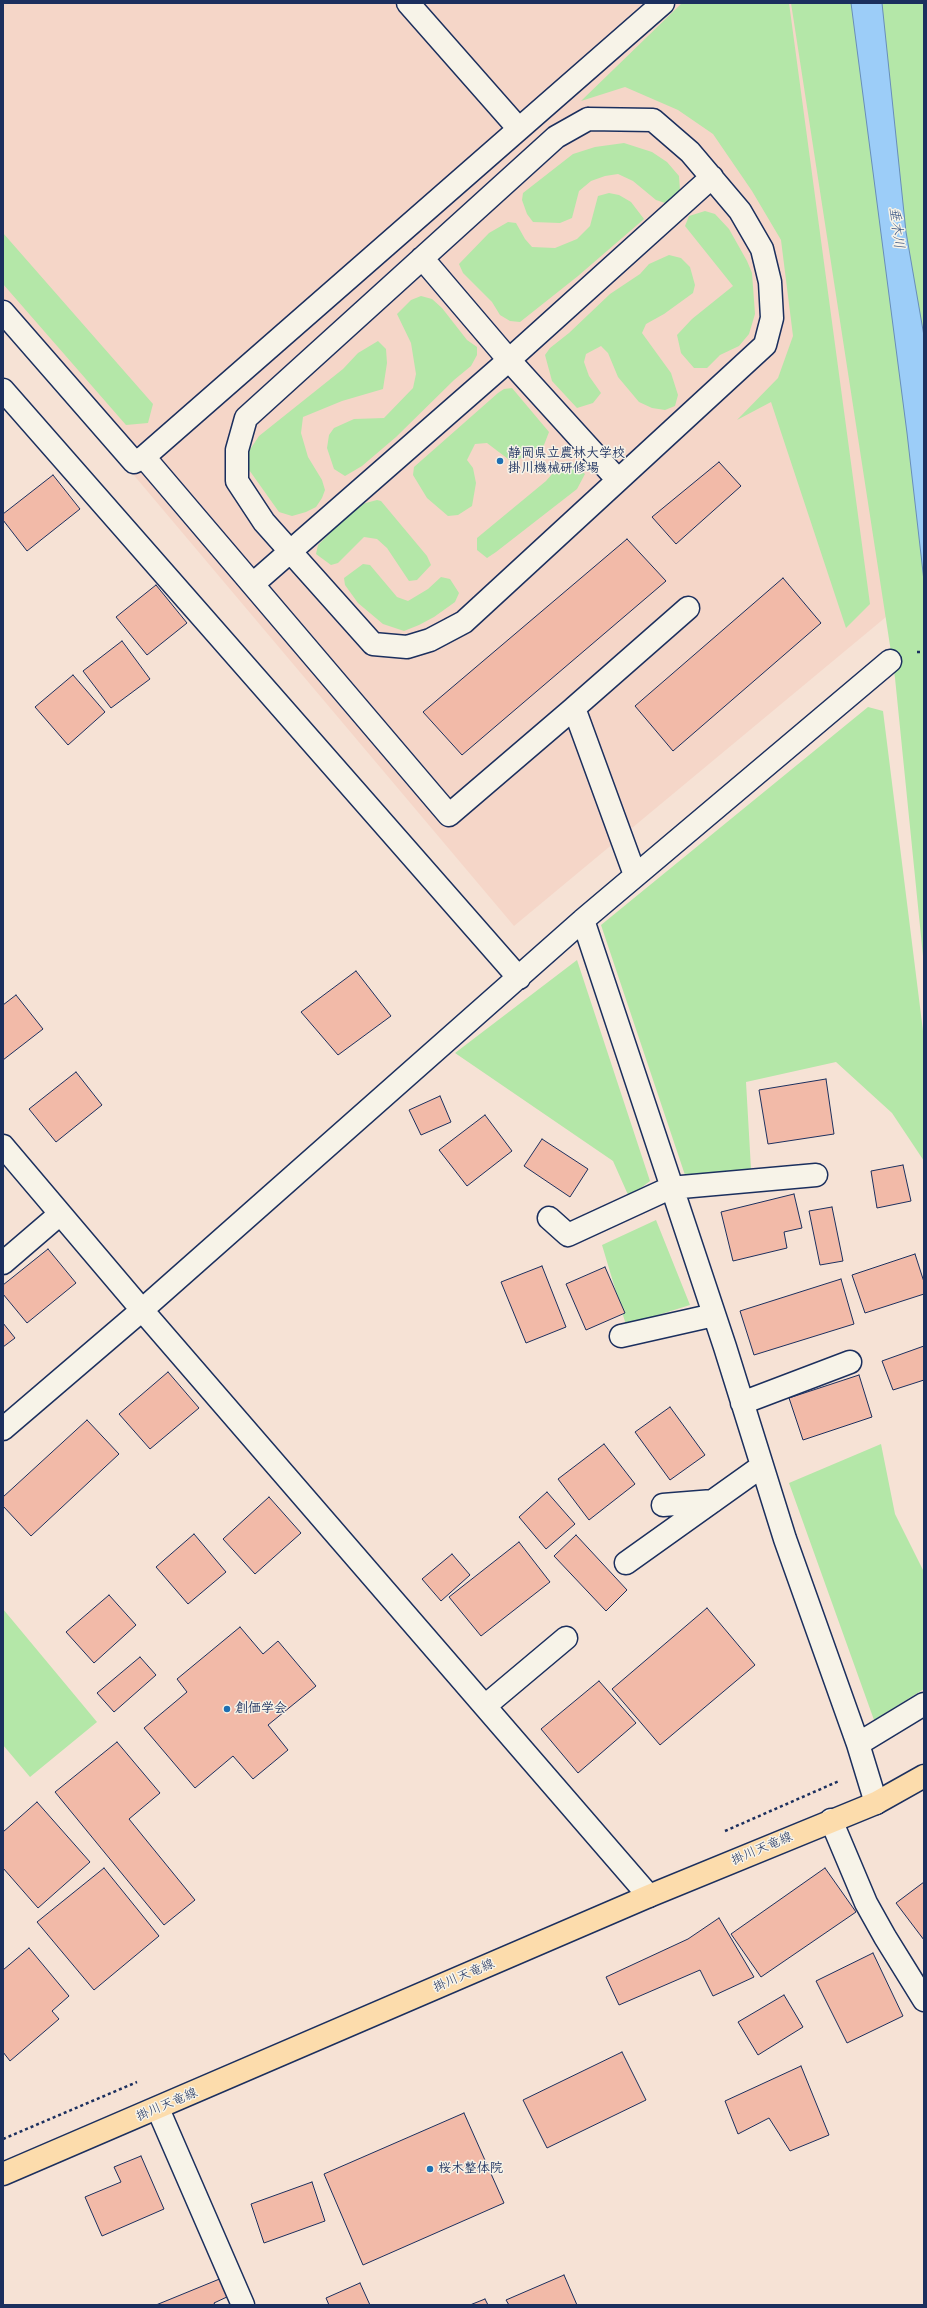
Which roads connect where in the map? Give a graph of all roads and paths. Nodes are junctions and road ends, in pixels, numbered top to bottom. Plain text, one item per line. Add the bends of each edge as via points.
1 (408, 3) edge
2 (663, 3) edge
3 (519, 129) junction
4 (712, 178) junction
5 (422, 258) junction
6 (3, 312) edge
7 (509, 360) junction
8 (3, 390) edge
9 (144, 457) junction
10 (618, 480) junction
11 (290, 552) junction
12 (253, 584) junction
13 (688, 608) dead end
14 (890, 661) dead end
15 (574, 708) junction
16 (636, 875) junction
17 (583, 920) junction
18 (519, 978) junction
19 (3, 1146) edge
20 (816, 1175) dead end
21 (670, 1188) junction
22 (60, 1214) junction
23 (549, 1218) dead end
24 (3, 1263) edge
25 (142, 1310) junction
26 (714, 1315) junction
27 (621, 1336) dead end
28 (850, 1362) dead end
29 (742, 1403) junction
30 (3, 1429) edge
31 (762, 1466) junction
32 (713, 1501) junction
33 (663, 1505) dead end
34 (626, 1563) dead end
35 (566, 1638) dead end
36 (924, 1704) edge
37 (486, 1706) junction
38 (858, 1744) junction
39 (924, 1776) edge
40 (876, 1803) junction
41 (831, 1820) junction
42 (649, 1896) junction
43 (924, 2000) edge
44 (158, 2109) junction
45 (3, 2174) edge
46 (243, 2305) edge

1 - 3 street
2 - 3 street
3 - 9 street
4 - 5 street via 690,152 653,120 588,119 556,137
4 - 7 street
4 - 10 street via 740,210 762,249 770,282 772,318 765,345
5 - 7 street
5 - 11 street via 246,418 237,450 237,481 264,522
6 - 9 street via 134,462
7 - 10 street
7 - 11 street
8 - 18 street
9 - 12 street
10 - 11 street via 464,622 430,640 407,647 373,644
11 - 12 street
12 - 15 street via 449,815
13 - 15 street
14 - 16 street
15 - 16 street
16 - 17 street
17 - 18 street
17 - 21 street
18 - 25 street
19 - 22 street
20 - 21 street
21 - 23 street via 568,1235
21 - 26 street
22 - 24 street
22 - 25 street
25 - 30 street
25 - 37 street
26 - 27 street
26 - 29 street
28 - 29 street
29 - 31 street
31 - 32 street
31 - 38 street via 785,1540
32 - 33 street
32 - 34 street
35 - 37 street
36 - 38 street
37 - 42 street
38 - 40 street
39 - 40 main road, 掛川天竜線
40 - 41 main road, 掛川天竜線
41 - 42 main road, 掛川天竜線
41 - 43 street via 866,1903
42 - 44 main road, 掛川天竜線
44 - 45 main road, 掛川天竜線
44 - 46 street

